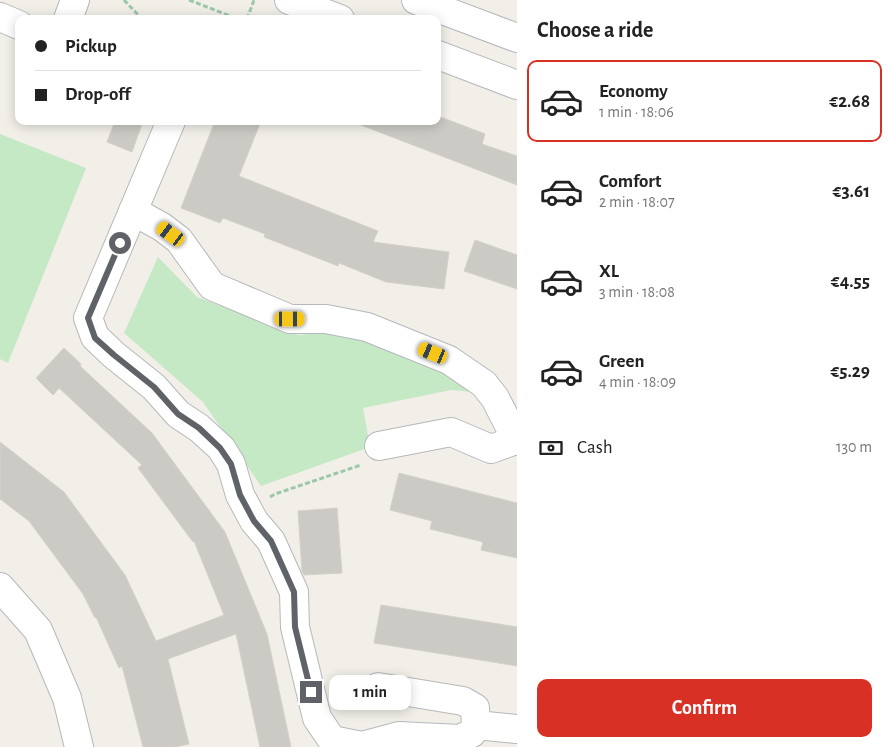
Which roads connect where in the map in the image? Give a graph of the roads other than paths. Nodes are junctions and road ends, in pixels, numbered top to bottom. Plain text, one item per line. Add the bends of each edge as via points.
1 (75, 0) edge
2 (289, 0) edge
3 (416, 0) edge
4 (69, 15) edge
5 (329, 15) edge
6 (0, 17) edge
7 (15, 23) edge
8 (517, 38) edge
9 (441, 56) edge
10 (517, 85) edge
11 (169, 125) edge
12 (133, 211) junction
13 (516, 440) edge
14 (379, 446) road end
15 (0, 587) edge
16 (378, 687) road end
17 (476, 725) junction
18 (517, 729) edge
19 (79, 747) edge

1 - 4 street
2 - 5 street
3 - 8 street
6 - 7 street
9 - 10 street
11 - 12 street
12 - 13 street via 179,240 212,286 290,319 326,319 367,327 449,360 484,384 495,398
12 - 17 street via 88,318 95,338 154,387 178,414 199,428 231,464 240,495 254,521 271,541 294,592 295,627 317,718 332,740 362,746 399,736 460,739 472,733
13 - 14 street via 491,449 451,432
15 - 19 street via 38,630 67,698
16 - 17 street via 463,701 474,708
17 - 18 street

